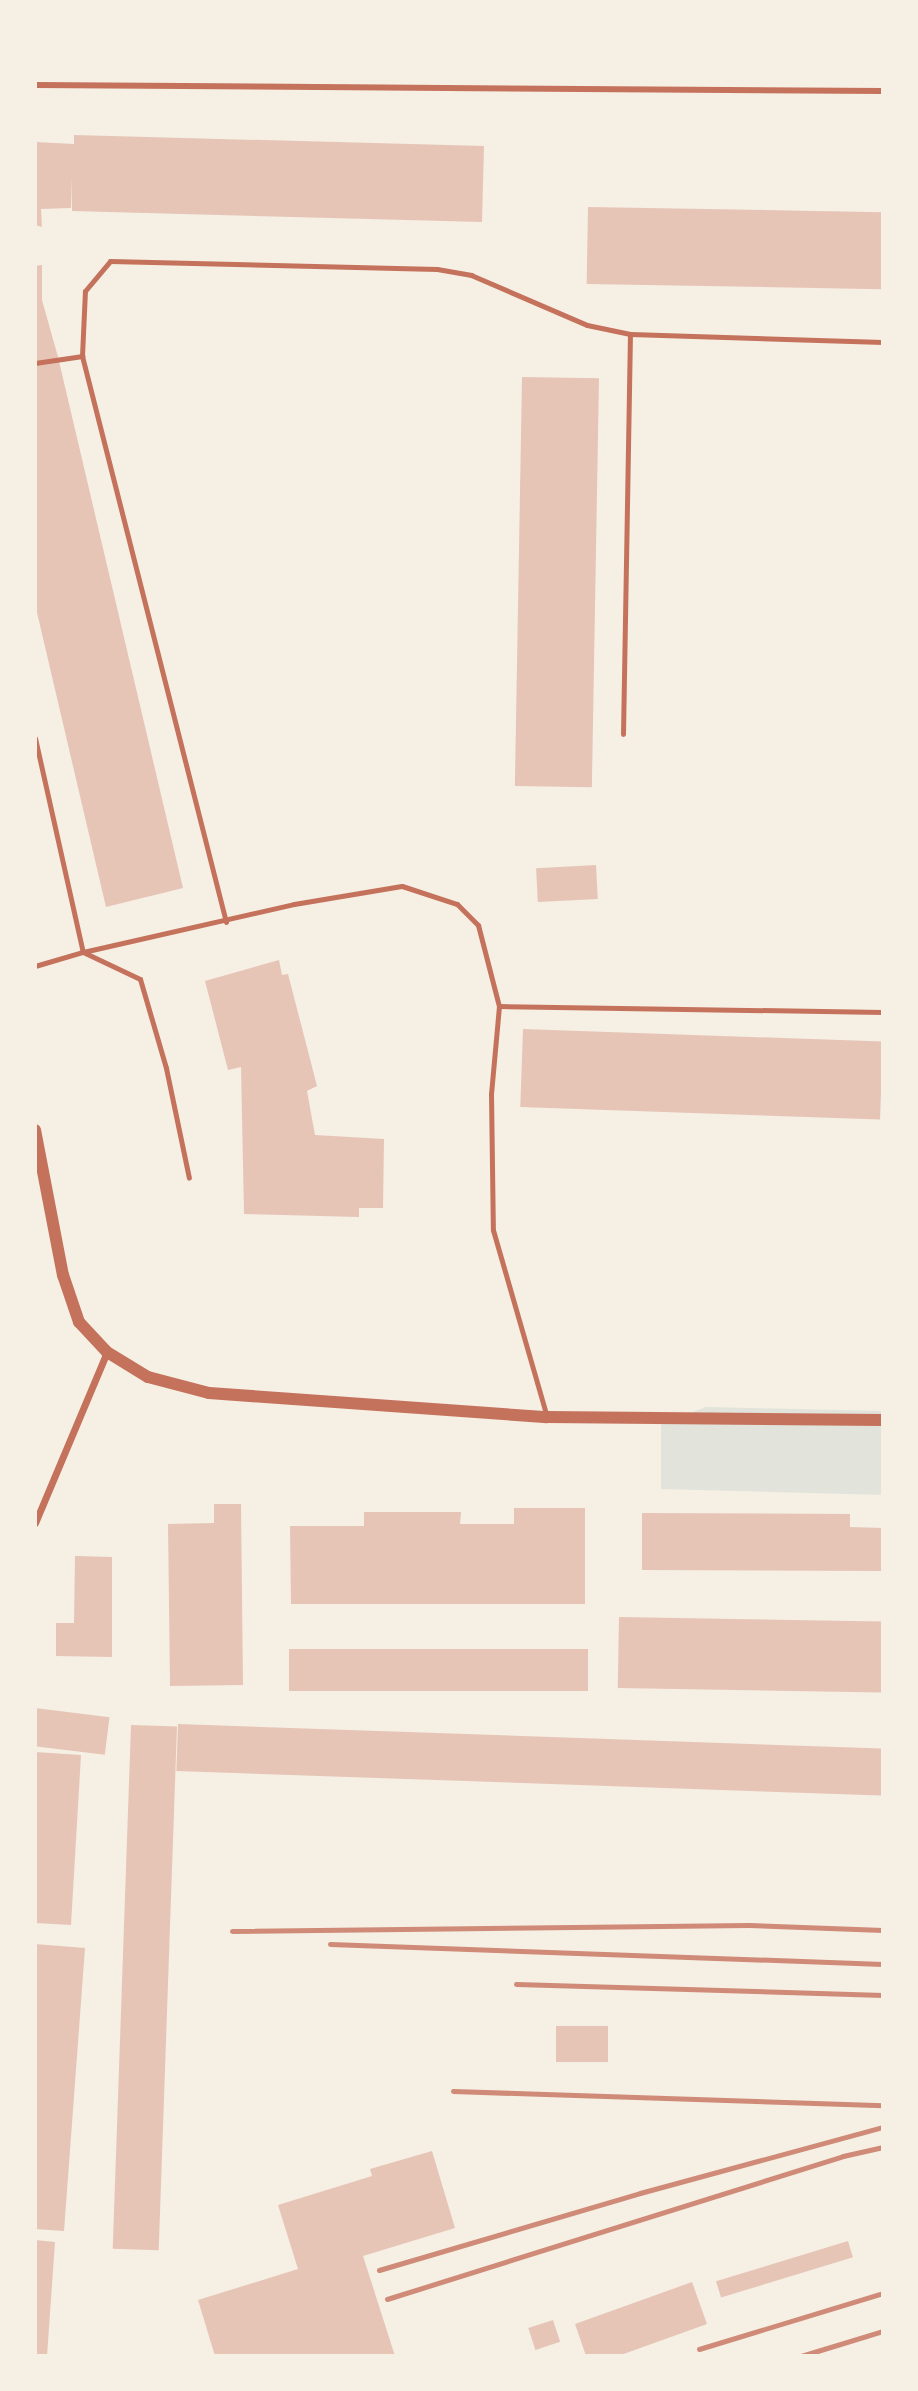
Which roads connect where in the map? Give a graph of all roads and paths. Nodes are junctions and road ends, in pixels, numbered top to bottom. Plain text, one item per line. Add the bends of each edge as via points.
1 (35, 85) edge
2 (883, 91) edge
3 (630, 334) junction
4 (883, 342) edge
5 (82, 356) junction
6 (35, 363) edge
7 (623, 734) dead end
8 (35, 738) edge
9 (226, 922) junction
10 (83, 952) junction
11 (35, 966) edge
12 (499, 1006) junction
13 (883, 1012) edge
14 (35, 1130) edge
15 (189, 1178) dead end
16 (107, 1352) junction
17 (547, 1417) junction
18 (883, 1420) edge
19 (35, 1523) edge

1 - 2 street
3 - 4 lane
3 - 5 lane via 587,325 471,275 437,269 110,261 85,291
3 - 7 lane
5 - 6 lane
5 - 9 lane
8 - 10 lane
9 - 10 lane
9 - 12 lane via 294,904 402,886 457,904 478,925
10 - 11 lane
10 - 15 lane via 140,979 166,1068
12 - 13 lane
12 - 17 lane via 491,1094 493,1230
14 - 16 street via 63,1275 79,1322
16 - 17 street via 148,1377 209,1392
16 - 19 street
17 - 18 street

